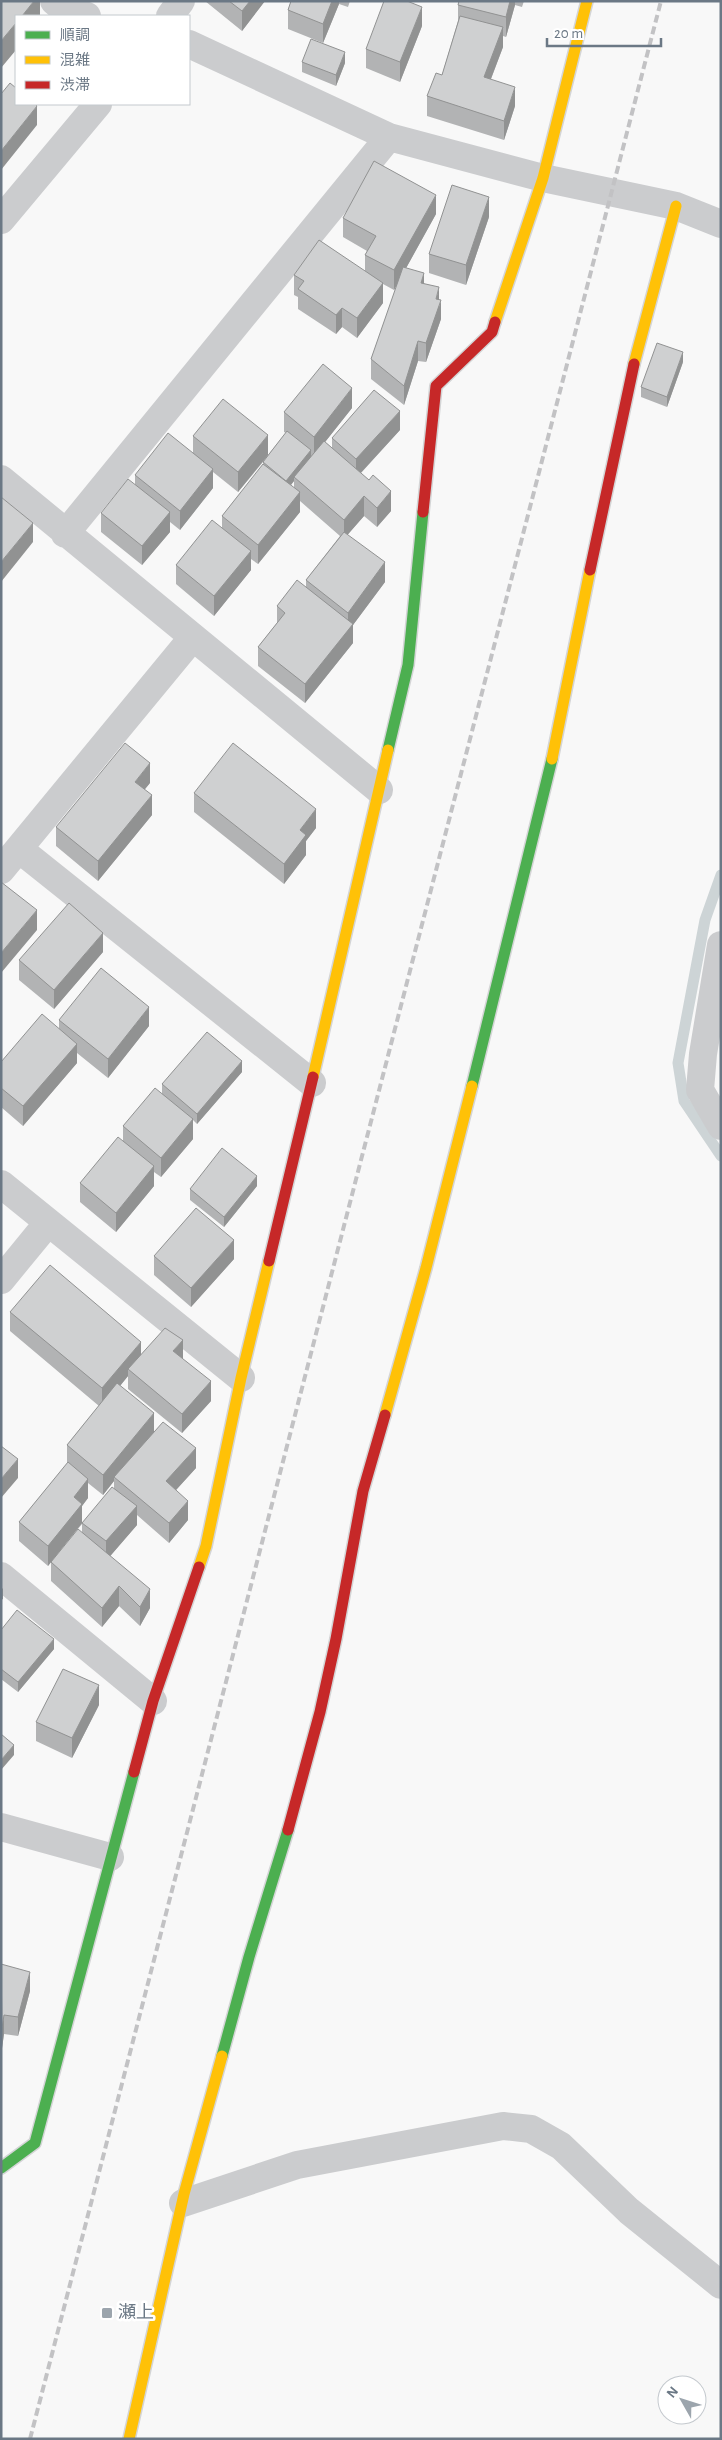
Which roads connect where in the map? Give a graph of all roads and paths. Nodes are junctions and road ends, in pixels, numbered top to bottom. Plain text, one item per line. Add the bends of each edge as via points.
1 (54, 1) edge
2 (181, 1) edge
3 (587, 1) edge
4 (84, 15) edge
5 (171, 15) edge
6 (190, 44) edge
7 (97, 105) edge
8 (389, 136) junction
9 (543, 178) junction
10 (676, 206) junction
11 (1, 220) edge
12 (721, 224) edge
13 (1, 479) edge
14 (65, 534) junction
15 (193, 637) junction
16 (379, 790) junction
17 (19, 849) junction
18 (1, 870) edge
19 (721, 945) edge
20 (714, 1021) edge
21 (312, 1083) junction
22 (721, 1126) edge
23 (1, 1184) edge
24 (47, 1224) junction
25 (1, 1280) edge
26 (241, 1378) junction
27 (1, 1576) edge
28 (153, 1701) junction
29 (1, 1827) edge
30 (110, 1857) junction
31 (1, 2168) edge
32 (183, 2203) junction
33 (721, 2285) edge
34 (129, 2439) edge

1 - 4 street
2 - 5 street
3 - 9 street
6 - 8 street
7 - 11 street
8 - 9 street
8 - 14 street
9 - 10 street
9 - 16 street via 492,332 436,386 408,665
10 - 12 street
10 - 32 street via 627,390 544,799 426,1268 363,1491 320,1712 249,1957
13 - 14 street
14 - 15 street
15 - 16 street
15 - 17 street
16 - 21 street
17 - 18 street
17 - 21 street
19 - 20 street
20 - 22 street via 700,1090
21 - 26 street
23 - 24 street
24 - 25 street
24 - 26 street
26 - 28 street via 206,1546
27 - 28 street
28 - 30 street
29 - 30 street
30 - 31 street via 35,2143
32 - 33 street via 297,2165 502,2126 532,2130 561,2146 629,2211
32 - 34 street

